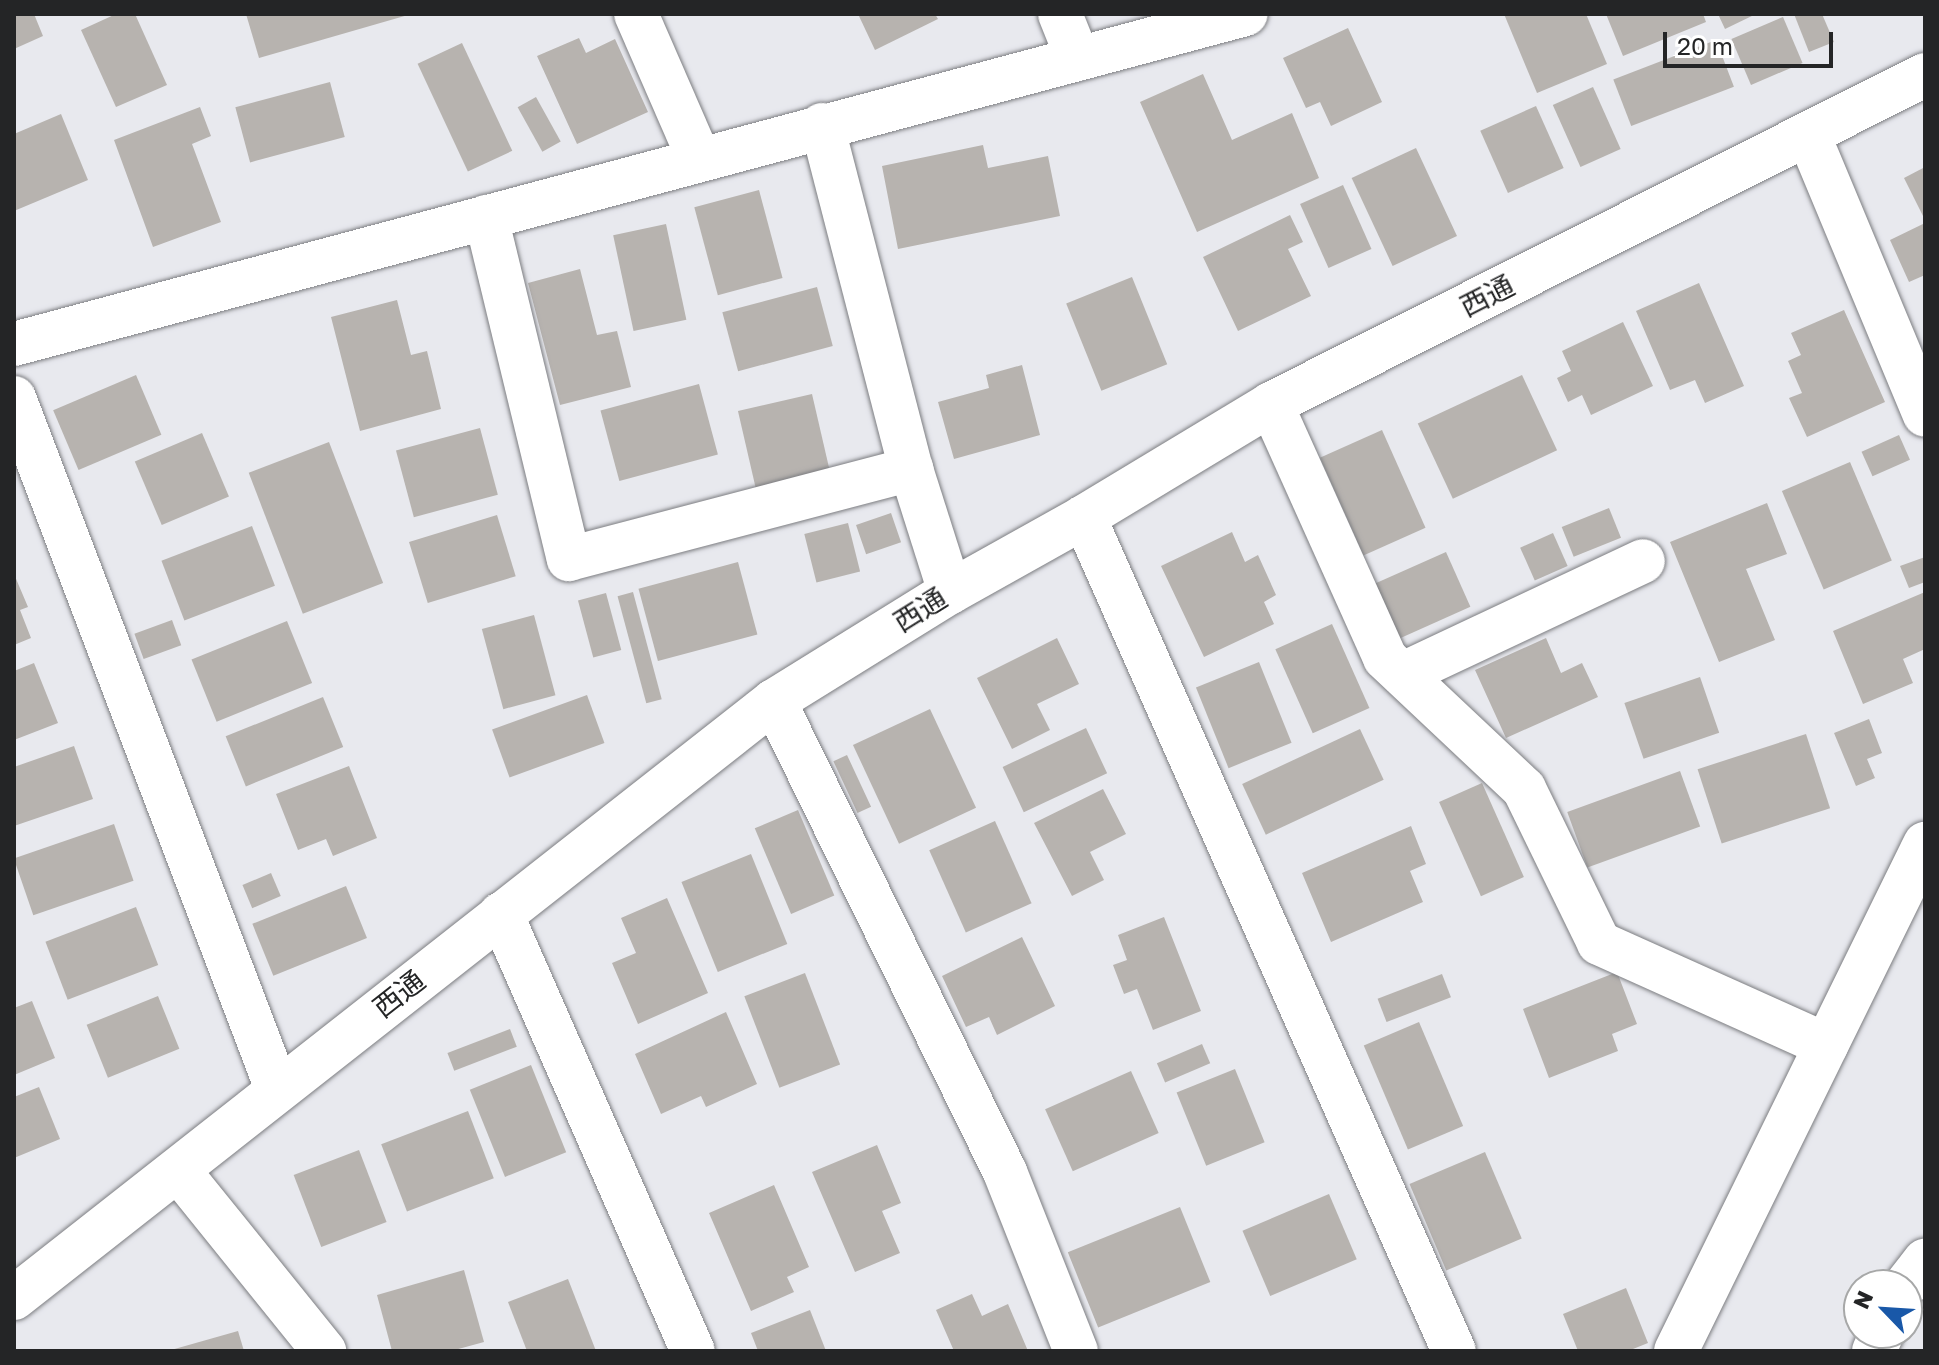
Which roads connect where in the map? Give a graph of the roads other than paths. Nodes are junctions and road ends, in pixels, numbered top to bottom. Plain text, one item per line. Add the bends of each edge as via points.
1 (636, 14) edge
2 (1060, 14) edge
3 (1246, 14) edge
4 (1178, 22) edge
5 (1078, 59) junction
6 (1925, 75) edge
7 (822, 125) junction
8 (1808, 134) junction
9 (699, 159) junction
10 (486, 217) junction
11 (14, 344) edge
12 (14, 398) edge
13 (1271, 404) junction
14 (1925, 415) edge
15 (911, 469) junction
16 (1084, 517) junction
17 (1643, 561) dead end
18 (950, 592) junction
19 (1403, 674) junction
20 (774, 701) junction
21 (1925, 844) edge
22 (501, 914) junction
23 (1826, 1045) junction
24 (277, 1089) junction
25 (178, 1170) junction
26 (14, 1298) edge
27 (324, 1351) edge
28 (693, 1351) edge
29 (1076, 1351) edge
30 (1454, 1351) edge
31 (1676, 1351) edge

1 - 9 street
2 - 5 street
3 - 4 street
4 - 5 street
5 - 7 street
6 - 8 street, 西通
7 - 9 street
7 - 15 street
8 - 13 street, 西通
8 - 14 street
9 - 10 street
10 - 11 street
10 - 15 street via 569,559
12 - 24 street
13 - 16 street, 西通
13 - 19 street via 1385,658
15 - 18 street
16 - 18 street, 西通
16 - 30 street
17 - 19 street
18 - 20 street, 西通
19 - 23 street via 1524,789 1599,943
20 - 22 street, 西通
20 - 29 street via 1005,1172
21 - 23 street
22 - 24 street, 西通
22 - 28 street
23 - 31 street
24 - 25 street, 西通
25 - 26 street, 西通
25 - 27 street

